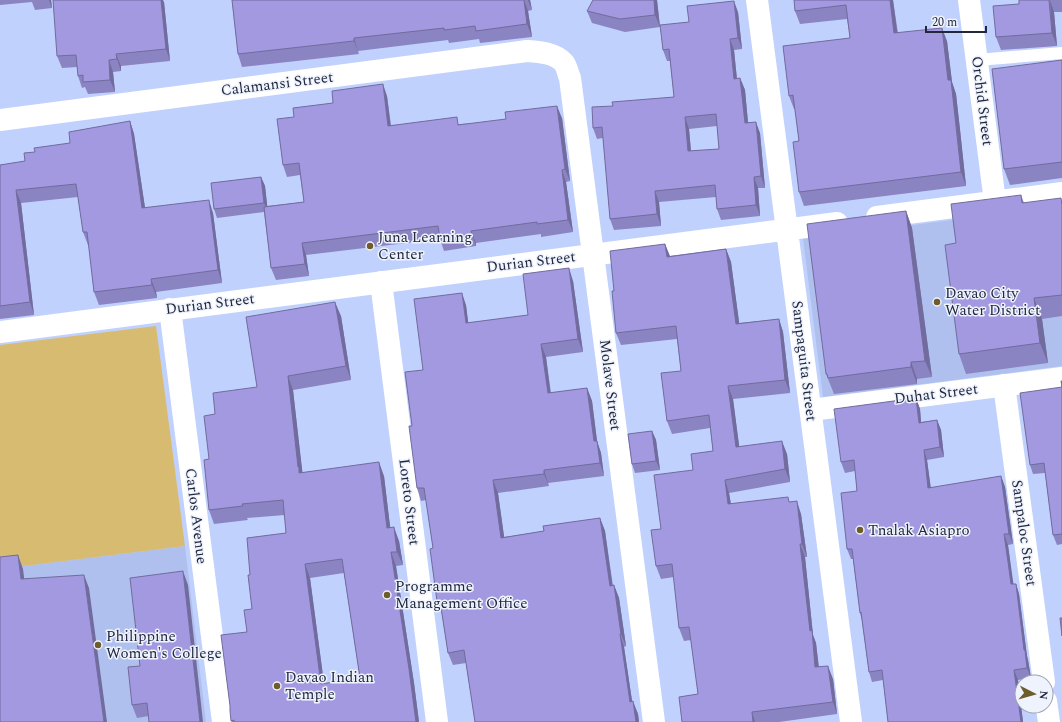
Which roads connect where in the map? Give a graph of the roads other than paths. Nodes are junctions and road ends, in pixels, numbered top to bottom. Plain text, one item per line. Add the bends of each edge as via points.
1 (758, 0) edge
2 (969, 0) edge
3 (1062, 53) edge
4 (553, 56) joint
5 (977, 60) junction
6 (0, 120) edge
7 (1062, 193) edge
8 (995, 202) junction
9 (787, 229) junction
10 (593, 254) junction
11 (381, 282) junction
12 (170, 309) junction
13 (0, 332) edge
14 (1062, 378) edge
15 (1004, 385) junction
16 (810, 410) junction
17 (1043, 674) edge
18 (223, 722) edge
19 (437, 722) edge
20 (654, 722) edge
21 (851, 722) edge

1 - 9 street, Sampaguita Street
2 - 5 street, Orchid Street
3 - 5 lane
4 - 6 street, Calamansi Street via 527,52
4 - 10 street, Molave Street via 564,63 570,78
5 - 8 street, Orchid Street
7 - 8 street, Durian Street
8 - 9 street, Durian Street
9 - 10 street, Durian Street
9 - 16 street, Sampaguita Street
10 - 11 street, Durian Street
10 - 20 street, Molave Street
11 - 12 street, Durian Street
11 - 19 street, Loreto Street
12 - 13 street, Durian Street
12 - 18 street, Carlos Avenue
14 - 15 street, Duhat Street
15 - 16 street, Duhat Street
15 - 17 street, Sampaloc Street
16 - 21 street, Sampaguita Street

